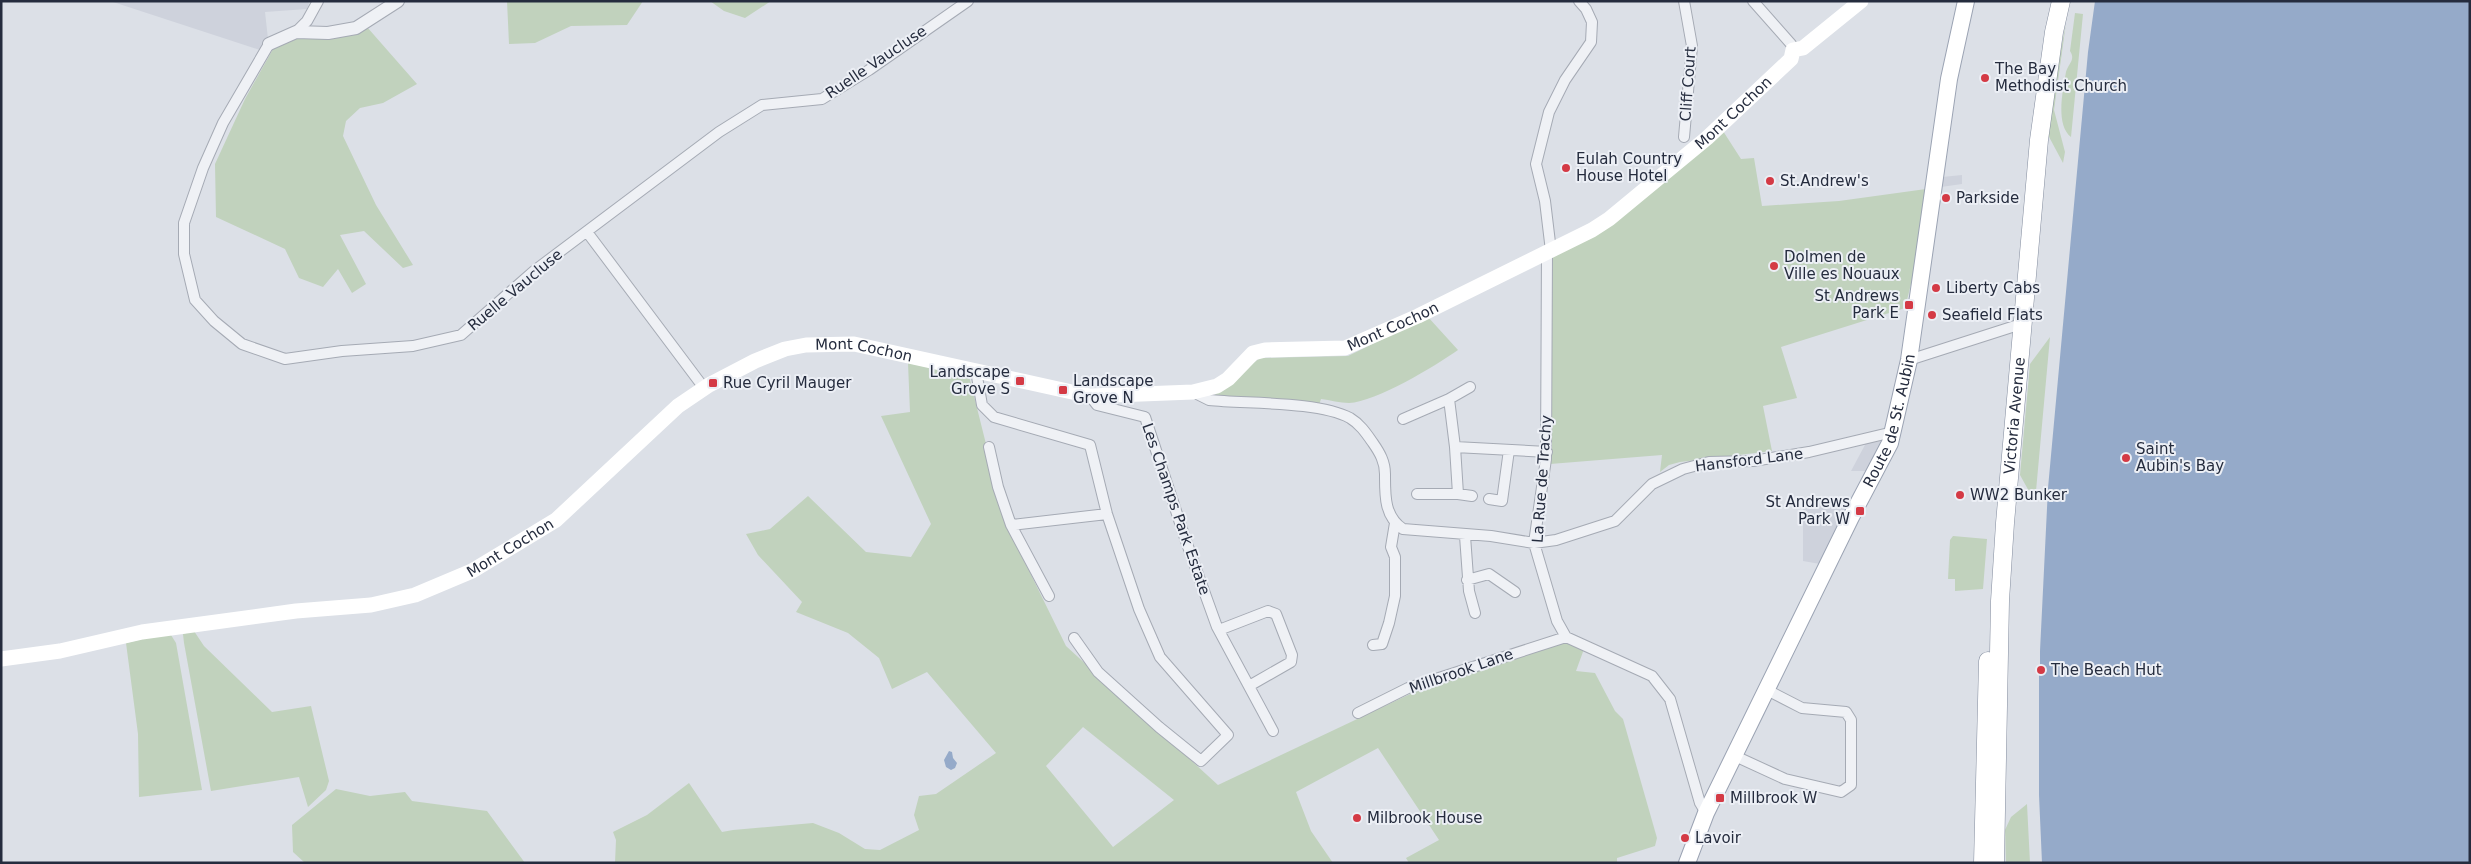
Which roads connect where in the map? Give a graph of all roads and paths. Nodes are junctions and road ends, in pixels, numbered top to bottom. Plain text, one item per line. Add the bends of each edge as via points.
1 (318, 1) edge
2 (398, 1) edge
3 (968, 1) edge
4 (1579, 1) edge
5 (1684, 1) edge
6 (1753, 1) edge
7 (1861, 1) edge
8 (1966, 1) edge
9 (2051, 1) edge
10 (2062, 1) edge
11 (296, 32) junction
12 (269, 44) joint
13 (1793, 50) junction
14 (1684, 137) dead end
15 (587, 232) junction
16 (1549, 251) junction
17 (2015, 326) junction
18 (1909, 360) junction
19 (976, 371) junction
20 (1470, 387) dead end
21 (704, 388) junction
22 (1193, 392) junction
23 (1090, 396) junction
24 (1449, 398) junction
25 (1403, 419) dead end
26 (1893, 432) junction
27 (989, 446) dead end
28 (1456, 447) junction
29 (1509, 450) junction
30 (1547, 452) junction
31 (1417, 494) dead end
32 (1458, 494) junction
33 (1472, 496) dead end
34 (1489, 499) dead end
35 (1107, 514) junction
36 (1012, 524) junction
37 (1395, 524) junction
38 (1465, 536) junction
39 (1534, 543) junction
40 (1468, 580) junction
41 (1515, 592) dead end
42 (1049, 596) dead end
43 (1475, 613) dead end
44 (1219, 630) junction
45 (1566, 637) junction
46 (1074, 638) dead end
47 (1373, 645) dead end
48 (1, 659) edge
49 (1249, 686) junction
50 (1767, 690) junction
51 (1358, 712) dead end
52 (1273, 731) dead end
53 (1735, 756) junction
54 (1706, 813) junction
55 (1687, 863) edge
56 (1983, 863) edge
57 (1995, 863) edge

1 - 11 street via 307,21
2 - 11 street via 356,28 328,33
3 - 15 street, Ruelle Vaucluse via 822,99 762,105 719,132
4 - 16 street via 1592,22 1591,42 1565,80 1549,112 1536,164 1545,201
5 - 14 street, Cliff Court via 1692,46
6 - 13 street
7 - 13 main road, Mont Cochon via 1803,48
8 - 18 main road, Route de St. Aubin via 1949,79
9 - 17 highway, Victoria Avenue via 2034,112
10 - 57 highway, Victoria Avenue via 2054,32 2039,140 2005,523 2000,601
11 - 12 street
12 - 15 street, Ruelle Vaucluse via 223,123 184,223 184,254 195,300 242,344 285,359 412,346 461,336 534,271
13 - 16 main road, Mont Cochon via 1791,59 1700,144 1609,219
15 - 21 street
16 - 22 main road, Mont Cochon via 1346,348 1253,353 1228,379 1217,386
16 - 30 street, La Rue de Trachy
17 - 18 street
17 - 56 highway, Victoria Avenue via 1990,590
18 - 26 main road, Route de St. Aubin
19 - 21 main road, Mont Cochon via 854,344 833,344 785,350 755,361
19 - 23 main road, Mont Cochon
19 - 35 street via 982,405 994,417 1090,445
20 - 24 street
21 - 48 main road, Mont Cochon via 650,430 556,520 472,571 414,595 371,605 296,611 142,632 60,651
22 - 23 main road, Mont Cochon
22 - 37 street via 1209,400 1320,408 1350,418 1362,427 1381,454 1385,467 1385,504
23 - 44 street, Les Champs Park Estate via 1097,405 1145,417
24 - 25 street
24 - 28 street
26 - 39 street, Hansford Lane via 1809,452 1753,461 1709,462 1683,468 1652,484 1615,521 1556,540
26 - 50 main road, Route de St. Aubin via 1885,456 1851,517
27 - 36 street via 998,487
28 - 29 street
28 - 32 street
29 - 30 street
29 - 34 street via 1502,501
30 - 39 street, La Rue de Trachy
31 - 32 street
32 - 33 street
35 - 36 street
35 - 46 street via 1139,609 1160,656 1228,735 1202,761 1098,672
36 - 42 street
37 - 38 street, Hansford Lane via 1403,529
37 - 47 street via 1391,547 1395,557 1395,596 1382,644
38 - 39 street, Hansford Lane via 1491,536
38 - 40 street
39 - 45 street, La Rue de Trachy via 1557,621
40 - 41 street via 1490,574
40 - 43 street
44 - 49 street, Les Champs Park Estate
44 - 49 street via 1268,611 1276,614 1292,655 1291,662
45 - 51 street, Millbrook Lane via 1408,688
45 - 54 street via 1652,676 1670,699 1700,803
49 - 52 street, Les Champs Park Estate
50 - 53 main road, Route de St. Aubin
50 - 53 street via 1802,708 1846,712 1851,720 1851,784 1841,792 1785,779
53 - 54 main road, Route de St. Aubin
54 - 55 main road, Route de St. Aubin

